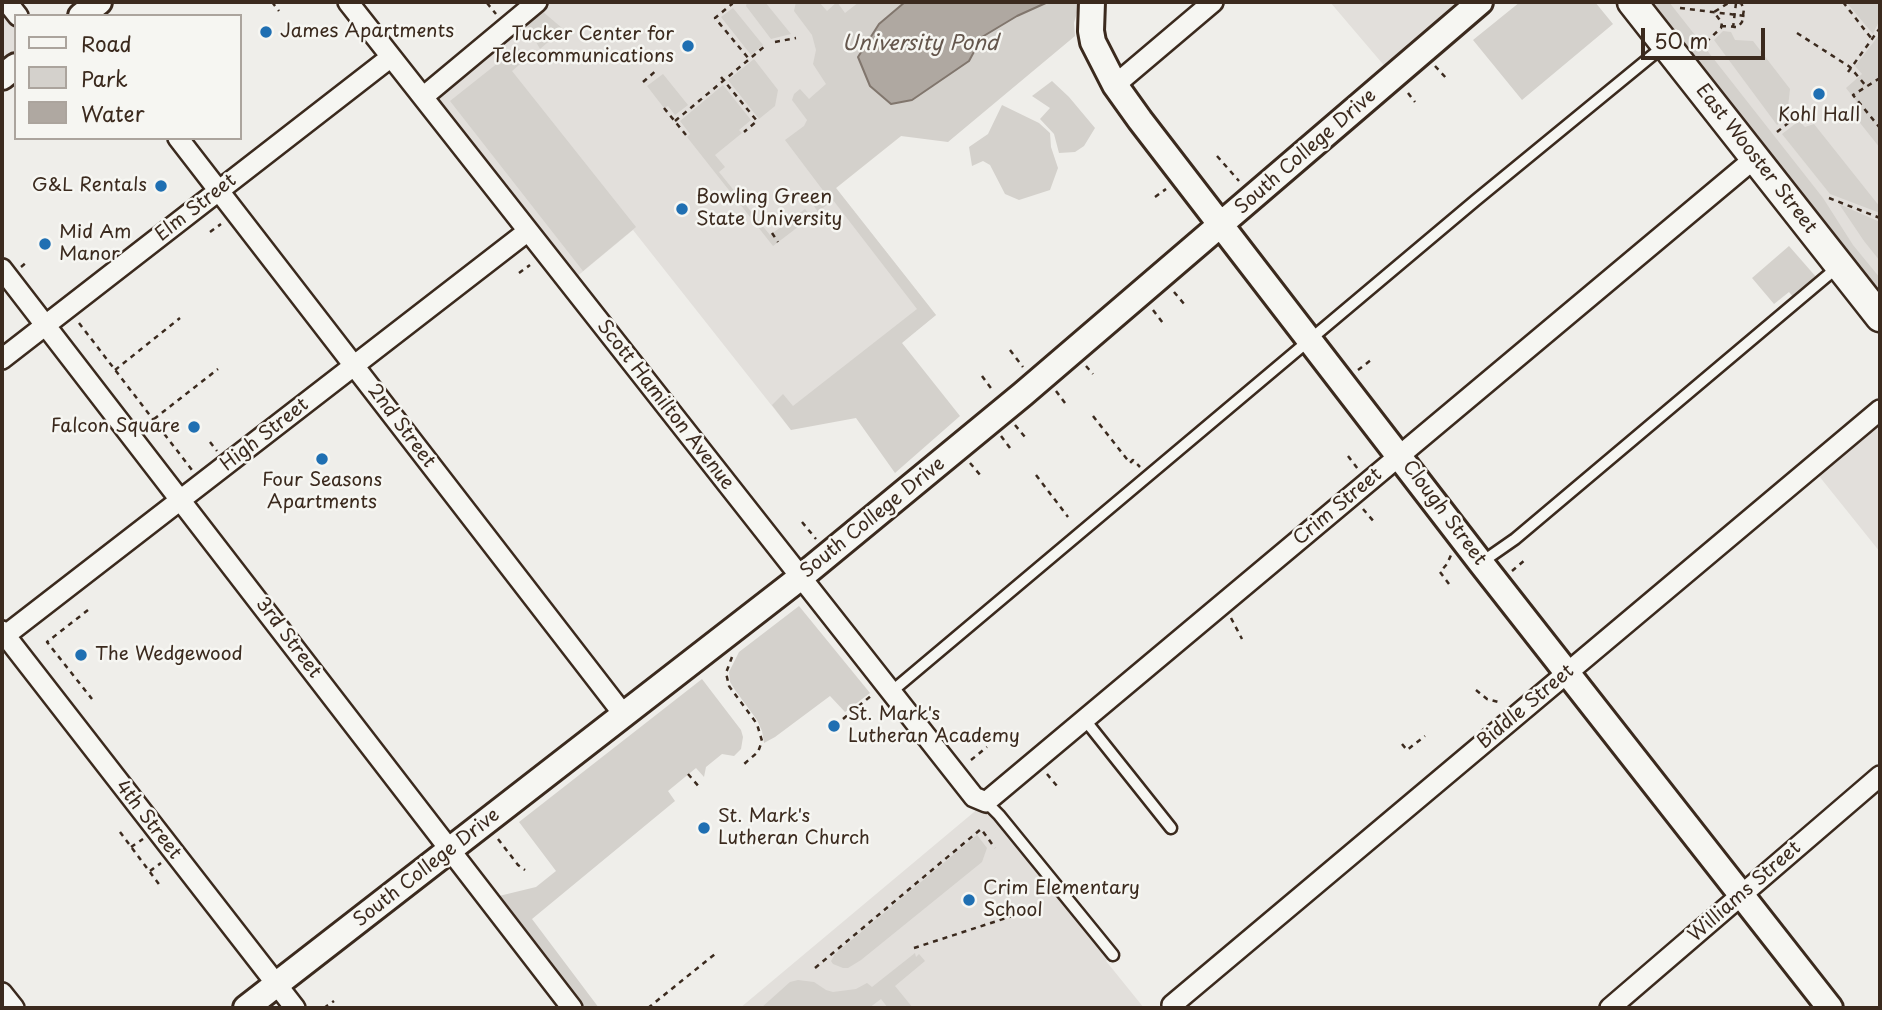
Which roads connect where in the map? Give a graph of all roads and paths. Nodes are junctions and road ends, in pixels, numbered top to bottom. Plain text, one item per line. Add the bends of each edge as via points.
1 (272, 2) edge
2 (348, 2) edge
3 (537, 2) edge
4 (732, 2) edge
5 (1092, 2) edge
6 (1213, 2) edge
7 (1480, 2) edge
8 (1632, 2) edge
9 (1730, 2) edge
10 (1735, 2) edge
11 (1843, 2) edge
12 (487, 3) edge
13 (1680, 8) dead end
14 (279, 11) dead end
15 (1714, 12) junction
16 (496, 14) dead end
17 (1735, 15) junction
18 (1744, 16) junction
19 (1721, 26) junction
20 (1733, 28) junction
21 (1880, 28) edge
22 (1797, 33) dead end
23 (796, 38) dead end
24 (1872, 39) junction
25 (775, 42) dead end
26 (1706, 42) dead end
27 (1665, 45) junction
28 (765, 46) dead end
29 (391, 57) junction
30 (750, 59) junction
31 (1435, 66) dead end
32 (1850, 67) junction
33 (659, 69) dead end
34 (1847, 72) dead end
35 (1880, 78) edge
36 (723, 79) junction
37 (1447, 79) dead end
38 (643, 82) dead end
39 (1115, 85) junction
40 (1866, 86) junction
41 (1405, 90) dead end
42 (423, 97) junction
43 (1415, 102) dead end
44 (664, 107) dead end
45 (1807, 108) dead end
46 (675, 121) junction
47 (1880, 128) edge
48 (744, 132) dead end
49 (1777, 132) dead end
50 (686, 135) dead end
51 (180, 140) edge
52 (1217, 156) dead end
53 (1755, 158) junction
54 (1243, 186) dead end
55 (1165, 189) dead end
56 (219, 191) junction
57 (1155, 197) dead end
58 (1829, 198) dead end
59 (1880, 218) edge
60 (227, 220) dead end
61 (1221, 226) junction
62 (528, 230) junction
63 (210, 232) dead end
64 (772, 233) dead end
65 (778, 242) dead end
66 (28, 261) dead end
67 (533, 263) dead end
68 (1839, 265) junction
69 (11, 268) edge
70 (519, 273) dead end
71 (1172, 289) dead end
72 (1185, 305) dead end
73 (1150, 307) dead end
74 (1880, 317) edge
75 (180, 318) dead end
76 (76, 319) dead end
77 (1163, 323) dead end
78 (46, 325) junction
79 (1309, 340) junction
80 (1010, 350) dead end
81 (2, 359) edge
82 (1371, 360) dead end
83 (1084, 363) dead end
84 (355, 365) junction
85 (218, 369) dead end
86 (1025, 369) dead end
87 (115, 370) junction
88 (1356, 372) dead end
89 (1093, 373) dead end
90 (982, 376) dead end
91 (1054, 388) dead end
92 (995, 394) dead end
93 (1065, 403) dead end
94 (1880, 410) edge
95 (1093, 416) dead end
96 (153, 419) junction
97 (1013, 423) dead end
98 (999, 434) dead end
99 (1025, 436) dead end
100 (210, 442) dead end
101 (1013, 452) dead end
102 (219, 454) dead end
103 (1400, 454) junction
104 (1348, 456) dead end
105 (968, 460) dead end
106 (1358, 469) dead end
107 (194, 473) dead end
108 (1036, 475) dead end
109 (981, 476) dead end
110 (1147, 476) junction
111 (181, 499) junction
112 (1363, 509) dead end
113 (1068, 517) dead end
114 (802, 522) dead end
115 (1376, 524) dead end
116 (818, 542) dead end
117 (1453, 550) dead end
118 (1525, 560) dead end
119 (1481, 563) junction
120 (1512, 571) dead end
121 (801, 577) junction
122 (1449, 584) dead end
123 (88, 610) dead end
124 (1227, 612) dead end
125 (3, 635) edge
126 (1242, 639) dead end
127 (735, 651) dead end
128 (69, 670) junction
129 (1566, 671) junction
130 (63, 675) dead end
131 (1476, 690) dead end
132 (883, 693) junction
133 (92, 699) dead end
134 (624, 715) junction
135 (1515, 716) junction
136 (842, 719) dead end
137 (1085, 720) junction
138 (1424, 736) dead end
139 (1402, 744) dead end
140 (987, 747) dead end
141 (971, 760) dead end
142 (745, 766) dead end
143 (1042, 769) dead end
144 (688, 774) dead end
145 (1880, 776) edge
146 (1057, 786) dead end
147 (701, 789) dead end
148 (986, 802) junction
149 (1171, 828) dead end
150 (120, 832) dead end
151 (496, 836) dead end
152 (145, 837) dead end
153 (131, 847) junction
154 (995, 848) dead end
155 (450, 849) junction
156 (164, 861) dead end
157 (525, 870) dead end
158 (150, 872) junction
159 (162, 887) dead end
160 (1741, 895) junction
161 (1040, 908) dead end
162 (914, 948) dead end
163 (715, 954) dead end
164 (1113, 955) dead end
165 (815, 968) dead end
166 (276, 984) junction
167 (2, 992) edge
168 (334, 1001) dead end
169 (1172, 1005) dead end
170 (14, 1008) edge
171 (246, 1008) edge
172 (295, 1008) edge
173 (324, 1008) edge
174 (572, 1008) edge
175 (648, 1008) edge
176 (1610, 1008) edge
177 (1830, 1008) edge

1 - 14 path
2 - 29 street, Scott Hamilton Avenue
3 - 42 street
4 - 30 path via 715,18
5 - 39 street, Clough Street via 1093,42
6 - 39 street
7 - 61 street, South College Drive
8 - 27 main road, East Wooster Street
9 - 15 path
10 - 17 path
10 - 18 path via 1741,4
11 - 24 path
12 - 16 path
13 - 15 path
15 - 17 path
15 - 19 path
17 - 18 path
17 - 20 path
18 - 20 path
19 - 20 path
19 - 26 path
21 - 24 path
22 - 32 path
23 - 25 path
24 - 32 path
27 - 53 main road, East Wooster Street
27 - 79 lane
28 - 30 path
29 - 42 street, Scott Hamilton Avenue
29 - 56 street, Elm Street
30 - 36 path
31 - 37 path
32 - 34 path
32 - 40 path
33 - 38 path
35 - 40 path
36 - 46 path
36 - 48 path via 757,121
39 - 61 street, Clough Street
40 - 47 path via 1853,94
41 - 43 path
42 - 62 street, Scott Hamilton Avenue
44 - 46 path
45 - 49 path
46 - 50 path
51 - 56 street, 2nd Street
52 - 54 path
53 - 68 main road, East Wooster Street
53 - 103 street, Crim Street
55 - 57 path
56 - 78 street, Elm Street
56 - 84 street, 2nd Street
58 - 59 path
60 - 63 path
61 - 79 street, Clough Street
61 - 121 street, South College Drive
62 - 84 street, High Street
62 - 121 street, Scott Hamilton Avenue
64 - 65 path
66 - 69 path
67 - 70 path
68 - 74 main road, East Wooster Street
68 - 119 lane
69 - 78 street, 3rd Street
71 - 72 path
73 - 77 path
75 - 87 path
76 - 87 path
78 - 81 street, Elm Street
78 - 111 street, 3rd Street
79 - 103 street, Clough Street
79 - 110 lane
80 - 86 path
82 - 88 path
83 - 89 path
84 - 111 street, High Street
84 - 134 street, 2nd Street
85 - 96 path
87 - 96 path
90 - 92 path
91 - 93 path
94 - 129 street, Biddle Street
95 - 110 path via 1130,463 1133,460
96 - 107 path
97 - 99 path
98 - 101 path
100 - 102 path
103 - 119 street, Clough Street
103 - 137 street, Crim Street
104 - 106 path
105 - 109 path
108 - 113 path
110 - 132 lane
111 - 125 street, High Street
111 - 155 street, 3rd Street
112 - 115 path
114 - 116 path
117 - 122 path via 1440,572
118 - 120 path
119 - 129 street, Clough Street
121 - 132 street, Scott Hamilton Avenue
121 - 134 street, South College Drive
123 - 128 path via 47,642
124 - 126 path
125 - 166 street, 4th Street
127 - 142 path via 726,673 729,686 757,724 761,741
128 - 130 path
128 - 133 path
129 - 135 street, Biddle Street
129 - 160 street, Clough Street
131 - 135 path
132 - 136 path
132 - 148 street, Scott Hamilton Avenue via 974,797
134 - 155 street, South College Drive
135 - 169 street, Biddle Street
137 - 148 street, Crim Street
137 - 149 lane
138 - 139 path via 1407,750
140 - 141 path
143 - 146 path
144 - 147 path
145 - 160 street, Williams Street
148 - 164 lane
150 - 153 path
151 - 157 path
152 - 153 path
153 - 158 path
154 - 165 path via 981,829
155 - 166 street, South College Drive
155 - 174 street, 3rd Street
156 - 158 path
158 - 159 path
160 - 176 street, Williams Street
160 - 177 street, Clough Street
161 - 162 path
163 - 175 path
166 - 171 street, South College Drive
166 - 172 street, 4th Street
167 - 170 street
168 - 173 path

